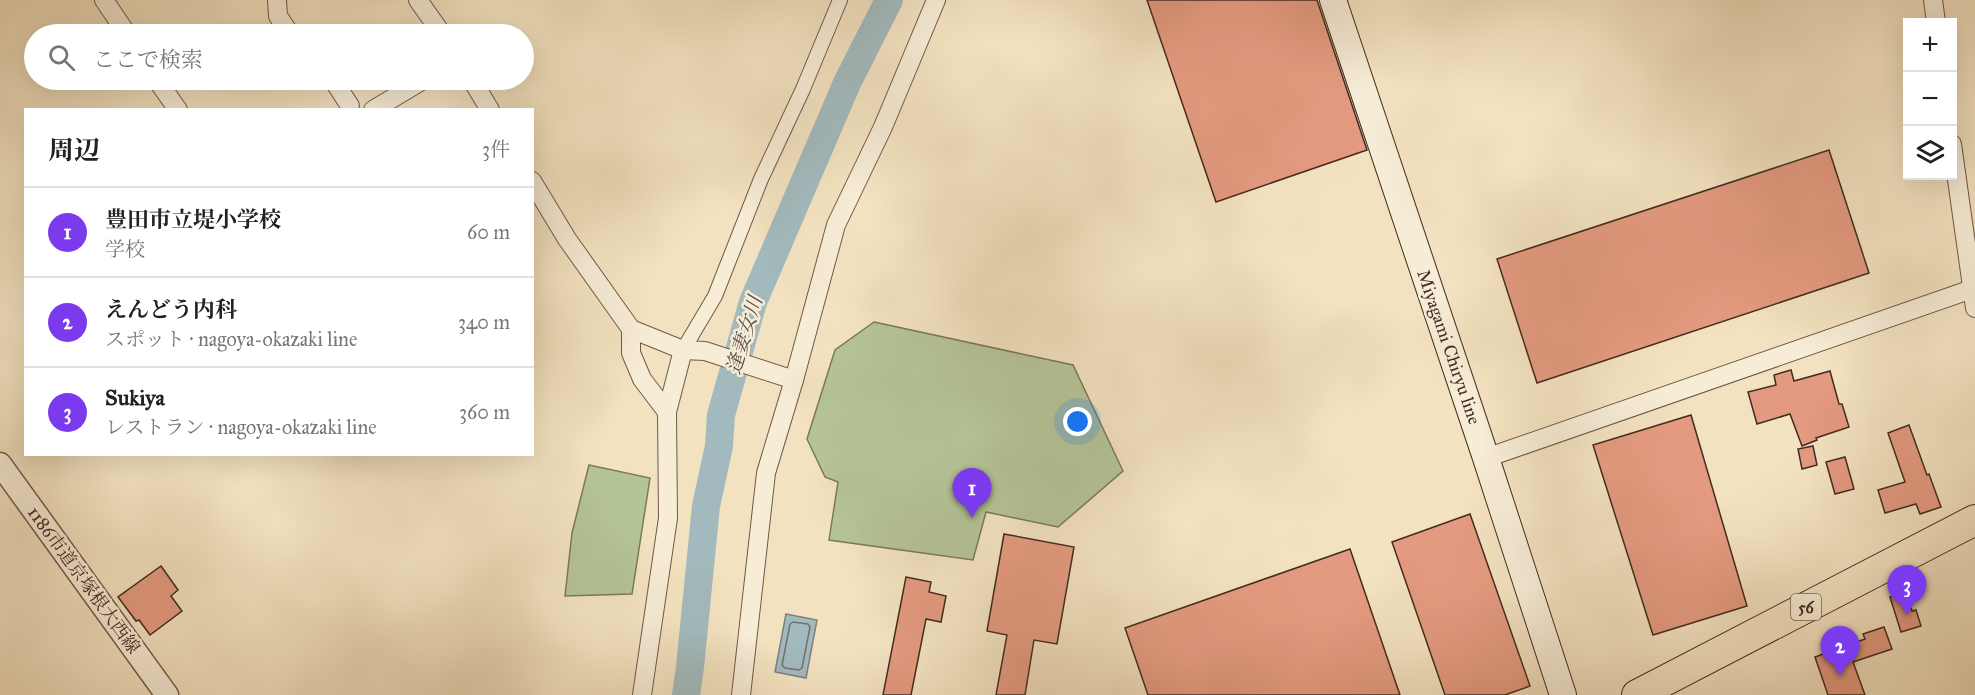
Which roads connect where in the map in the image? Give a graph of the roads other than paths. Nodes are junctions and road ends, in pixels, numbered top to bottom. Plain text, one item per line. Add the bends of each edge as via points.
1 (104, 0) edge
2 (277, 0) edge
3 (418, 0) edge
4 (840, 0) edge
5 (936, 0) edge
6 (1333, 0) edge
7 (1933, 0) edge
8 (1935, 18) edge
9 (120, 24) edge
10 (283, 24) edge
11 (435, 24) edge
12 (164, 90) edge
13 (340, 90) edge
14 (406, 90) edge
15 (478, 90) edge
16 (350, 106) dead end
17 (177, 108) edge
18 (376, 108) edge
19 (489, 108) edge
20 (1957, 171) edge
21 (534, 184) edge
22 (1974, 288) edge
23 (1975, 308) edge
24 (631, 329) junction
25 (683, 350) junction
26 (787, 378) junction
27 (668, 412) junction
28 (1486, 458) junction
29 (0, 464) edge
30 (1975, 520) edge
31 (167, 695) edge
32 (642, 695) edge
33 (741, 695) edge
34 (1563, 695) edge
35 (1637, 695) edge

1 - 9 street
2 - 10 street via 278,16
3 - 11 street
4 - 25 street via 761,179 715,296
5 - 26 street via 883,127 836,225
6 - 28 main road, Miyagami Chiryu line
7 - 8 street
12 - 17 street
13 - 16 street
14 - 18 street
15 - 19 street
20 - 22 street
21 - 24 street via 567,239
22 - 23 street
22 - 28 street
24 - 25 street
24 - 27 street via 631,353 642,379
25 - 26 street via 705,351
25 - 27 street
26 - 33 street via 766,473
27 - 32 street via 668,518
28 - 34 main road, Miyagami Chiryu line
29 - 31 street, 1186市道京塚根大西線
30 - 35 main road, 56

